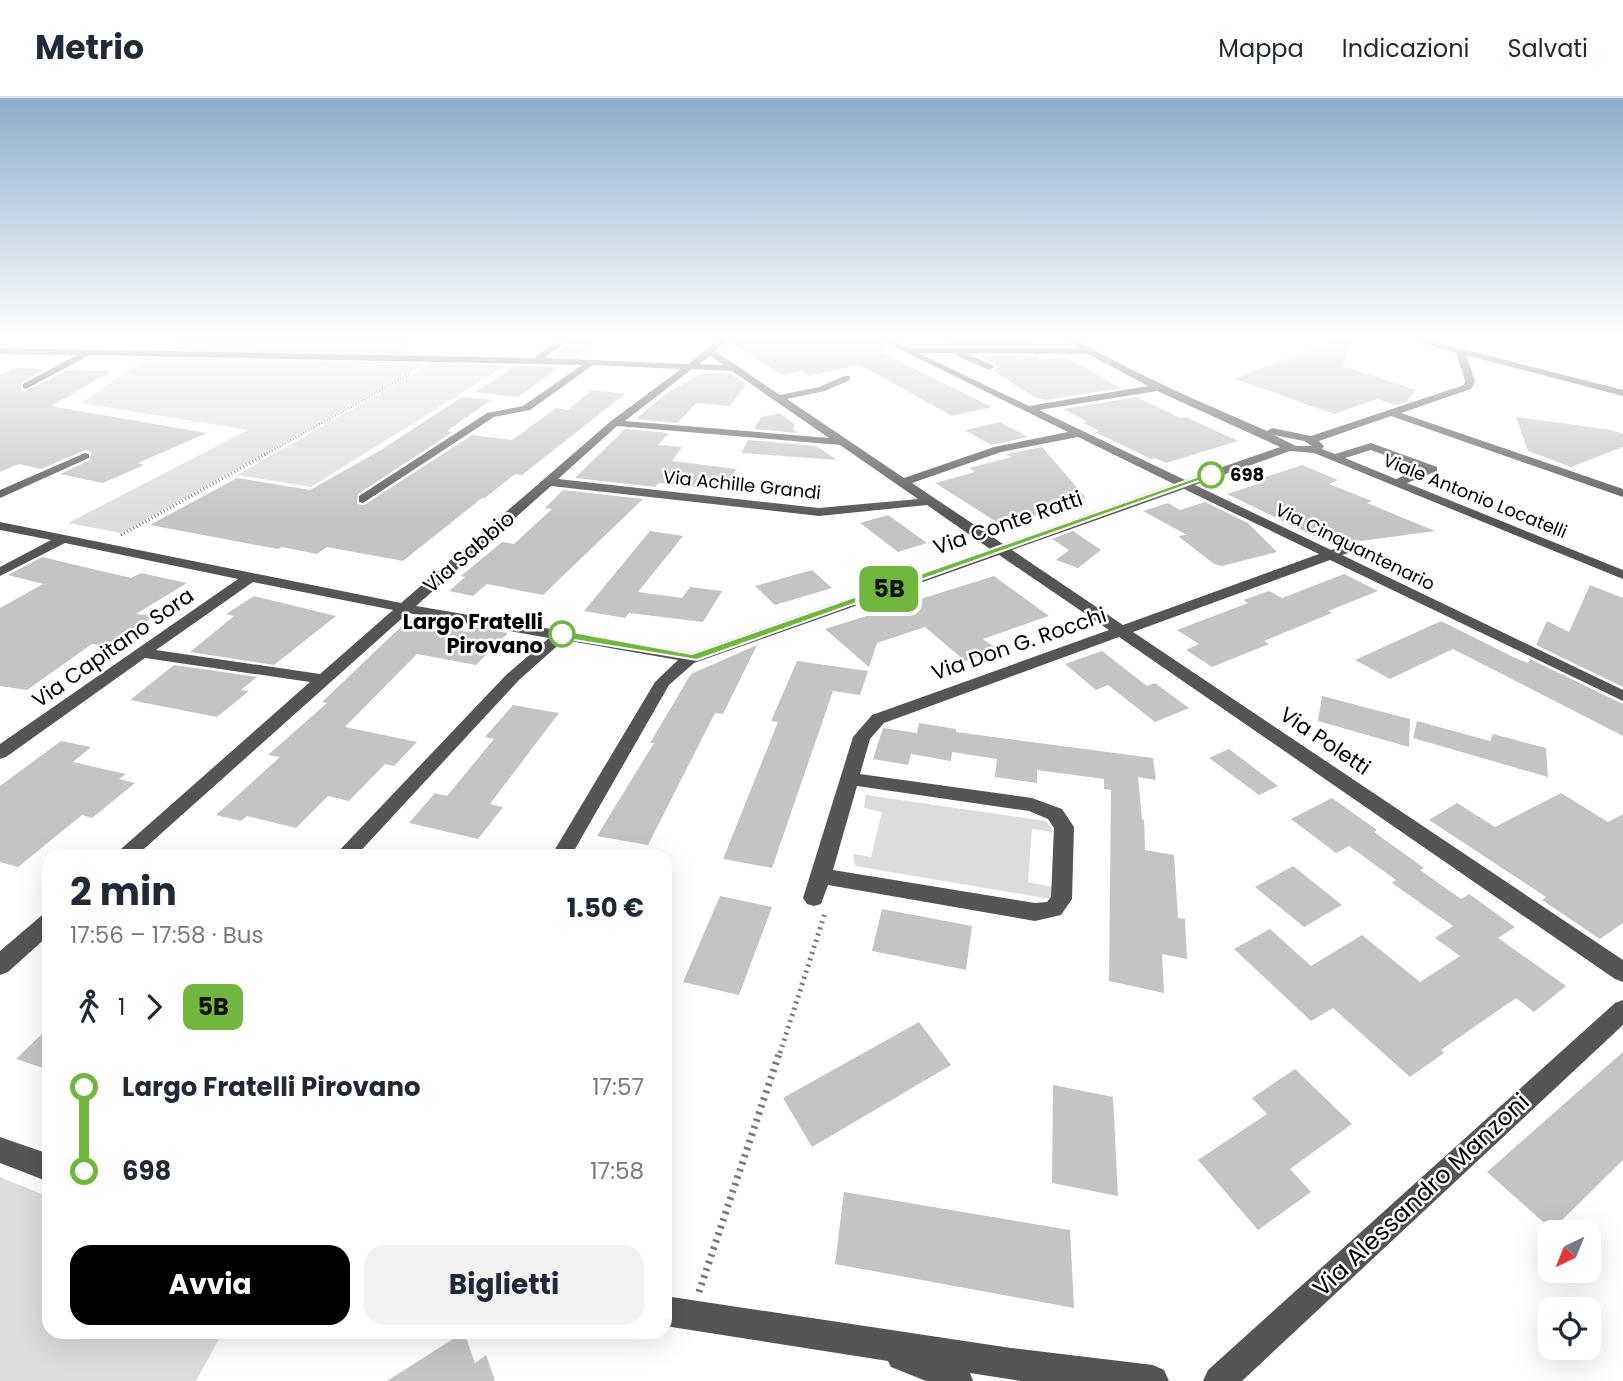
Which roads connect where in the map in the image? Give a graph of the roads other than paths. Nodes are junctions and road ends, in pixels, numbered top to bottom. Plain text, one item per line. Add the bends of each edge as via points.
1 (539, 399) edge
2 (646, 399) edge
3 (779, 399) edge
4 (1006, 399) edge
5 (1089, 399) edge
6 (1189, 399) edge
7 (1434, 399) edge
8 (1027, 409) junction
9 (1392, 413) junction
10 (615, 423) junction
11 (1077, 434) junction
12 (843, 442) junction
13 (1285, 442) junction
14 (1313, 445) junction
15 (85, 456) dead end
16 (1335, 458) junction
17 (549, 482) junction
18 (904, 482) junction
19 (1396, 483) junction
20 (1183, 485) junction
21 (1623, 493) edge
22 (0, 494) edge
23 (362, 499) dead end
24 (931, 501) junction
25 (0, 526) edge
26 (63, 538) junction
27 (1355, 546) dead end
28 (1000, 550) junction
29 (1329, 555) junction
30 (0, 572) edge
31 (1623, 575) edge
32 (250, 577) junction
33 (403, 608) junction
34 (1125, 632) junction
35 (562, 634) junction
36 (142, 653) junction
37 (692, 658) junction
38 (323, 679) junction
39 (1623, 696) edge
40 (0, 753) edge
41 (850, 779) junction
42 (131, 849) edge
43 (351, 849) edge
44 (565, 849) edge
45 (821, 876) junction
46 (814, 898) road end
47 (42, 928) edge
48 (0, 965) edge
49 (1623, 972) edge
50 (1623, 1010) edge
51 (0, 1150) edge
52 (42, 1165) edge
53 (678, 1313) edge
54 (859, 1342) junction
55 (957, 1381) edge
56 (1153, 1381) edge
57 (1220, 1381) edge

1 - 23 street via 526,408 493,414
2 - 10 street, Via Sabbio
3 - 12 street, Via Poletti
4 - 8 street, Via Cinquantenario
5 - 8 street
6 - 13 street, Viale Antonio Locatelli
7 - 9 street
8 - 11 street, Via Cinquantenario
9 - 14 street
9 - 21 street
10 - 12 street
10 - 17 street, Via Sabbio
11 - 18 street via 998,449
11 - 20 street, Via Cinquantenario
12 - 18 street, Via Poletti
13 - 14 street, Viale Antonio Locatelli
13 - 20 street, Via Conte Ratti
14 - 16 street, Viale Antonio Locatelli
15 - 22 street
16 - 19 street, Viale Antonio Locatelli
16 - 19 street via 1371,446 1433,469
17 - 24 street, Via Achille Grandi via 819,512
17 - 33 street, Via Sabbio
18 - 24 street, Via Poletti
19 - 31 street, Viale Antonio Locatelli
20 - 28 street, Via Conte Ratti
20 - 29 street, Via Cinquantenario
24 - 28 street, Via Poletti
25 - 26 street, Via Capitano Sora
26 - 30 street
26 - 32 street, Via Capitano Sora
27 - 29 street, Via Don G. Rocchi
28 - 34 street, Via Poletti
28 - 37 street, Via Conte Ratti
29 - 34 street, Via Don G. Rocchi
29 - 39 street, Via Cinquantenario
32 - 33 street, Via Capitano Sora
32 - 36 street, Via Capitano Sora
33 - 35 street
33 - 38 street, Via Sabbio
34 - 41 street, Via Don G. Rocchi via 878,719 864,733
34 - 49 street, Via Poletti
35 - 37 street
35 - 43 street via 513,677
36 - 38 street
36 - 40 street, Via Capitano Sora
37 - 44 street, Via Conte Ratti via 663,682
38 - 42 street, Via Sabbio
41 - 45 street, Via Don G. Rocchi
41 - 45 street via 1032,804 1055,814 1064,827 1061,899 1053,908 1035,912
45 - 46 street, Via Don G. Rocchi
47 - 48 street
50 - 57 street, Via Alessandro Manzoni
51 - 52 street
53 - 54 street
54 - 55 street via 931,1366
54 - 56 street

